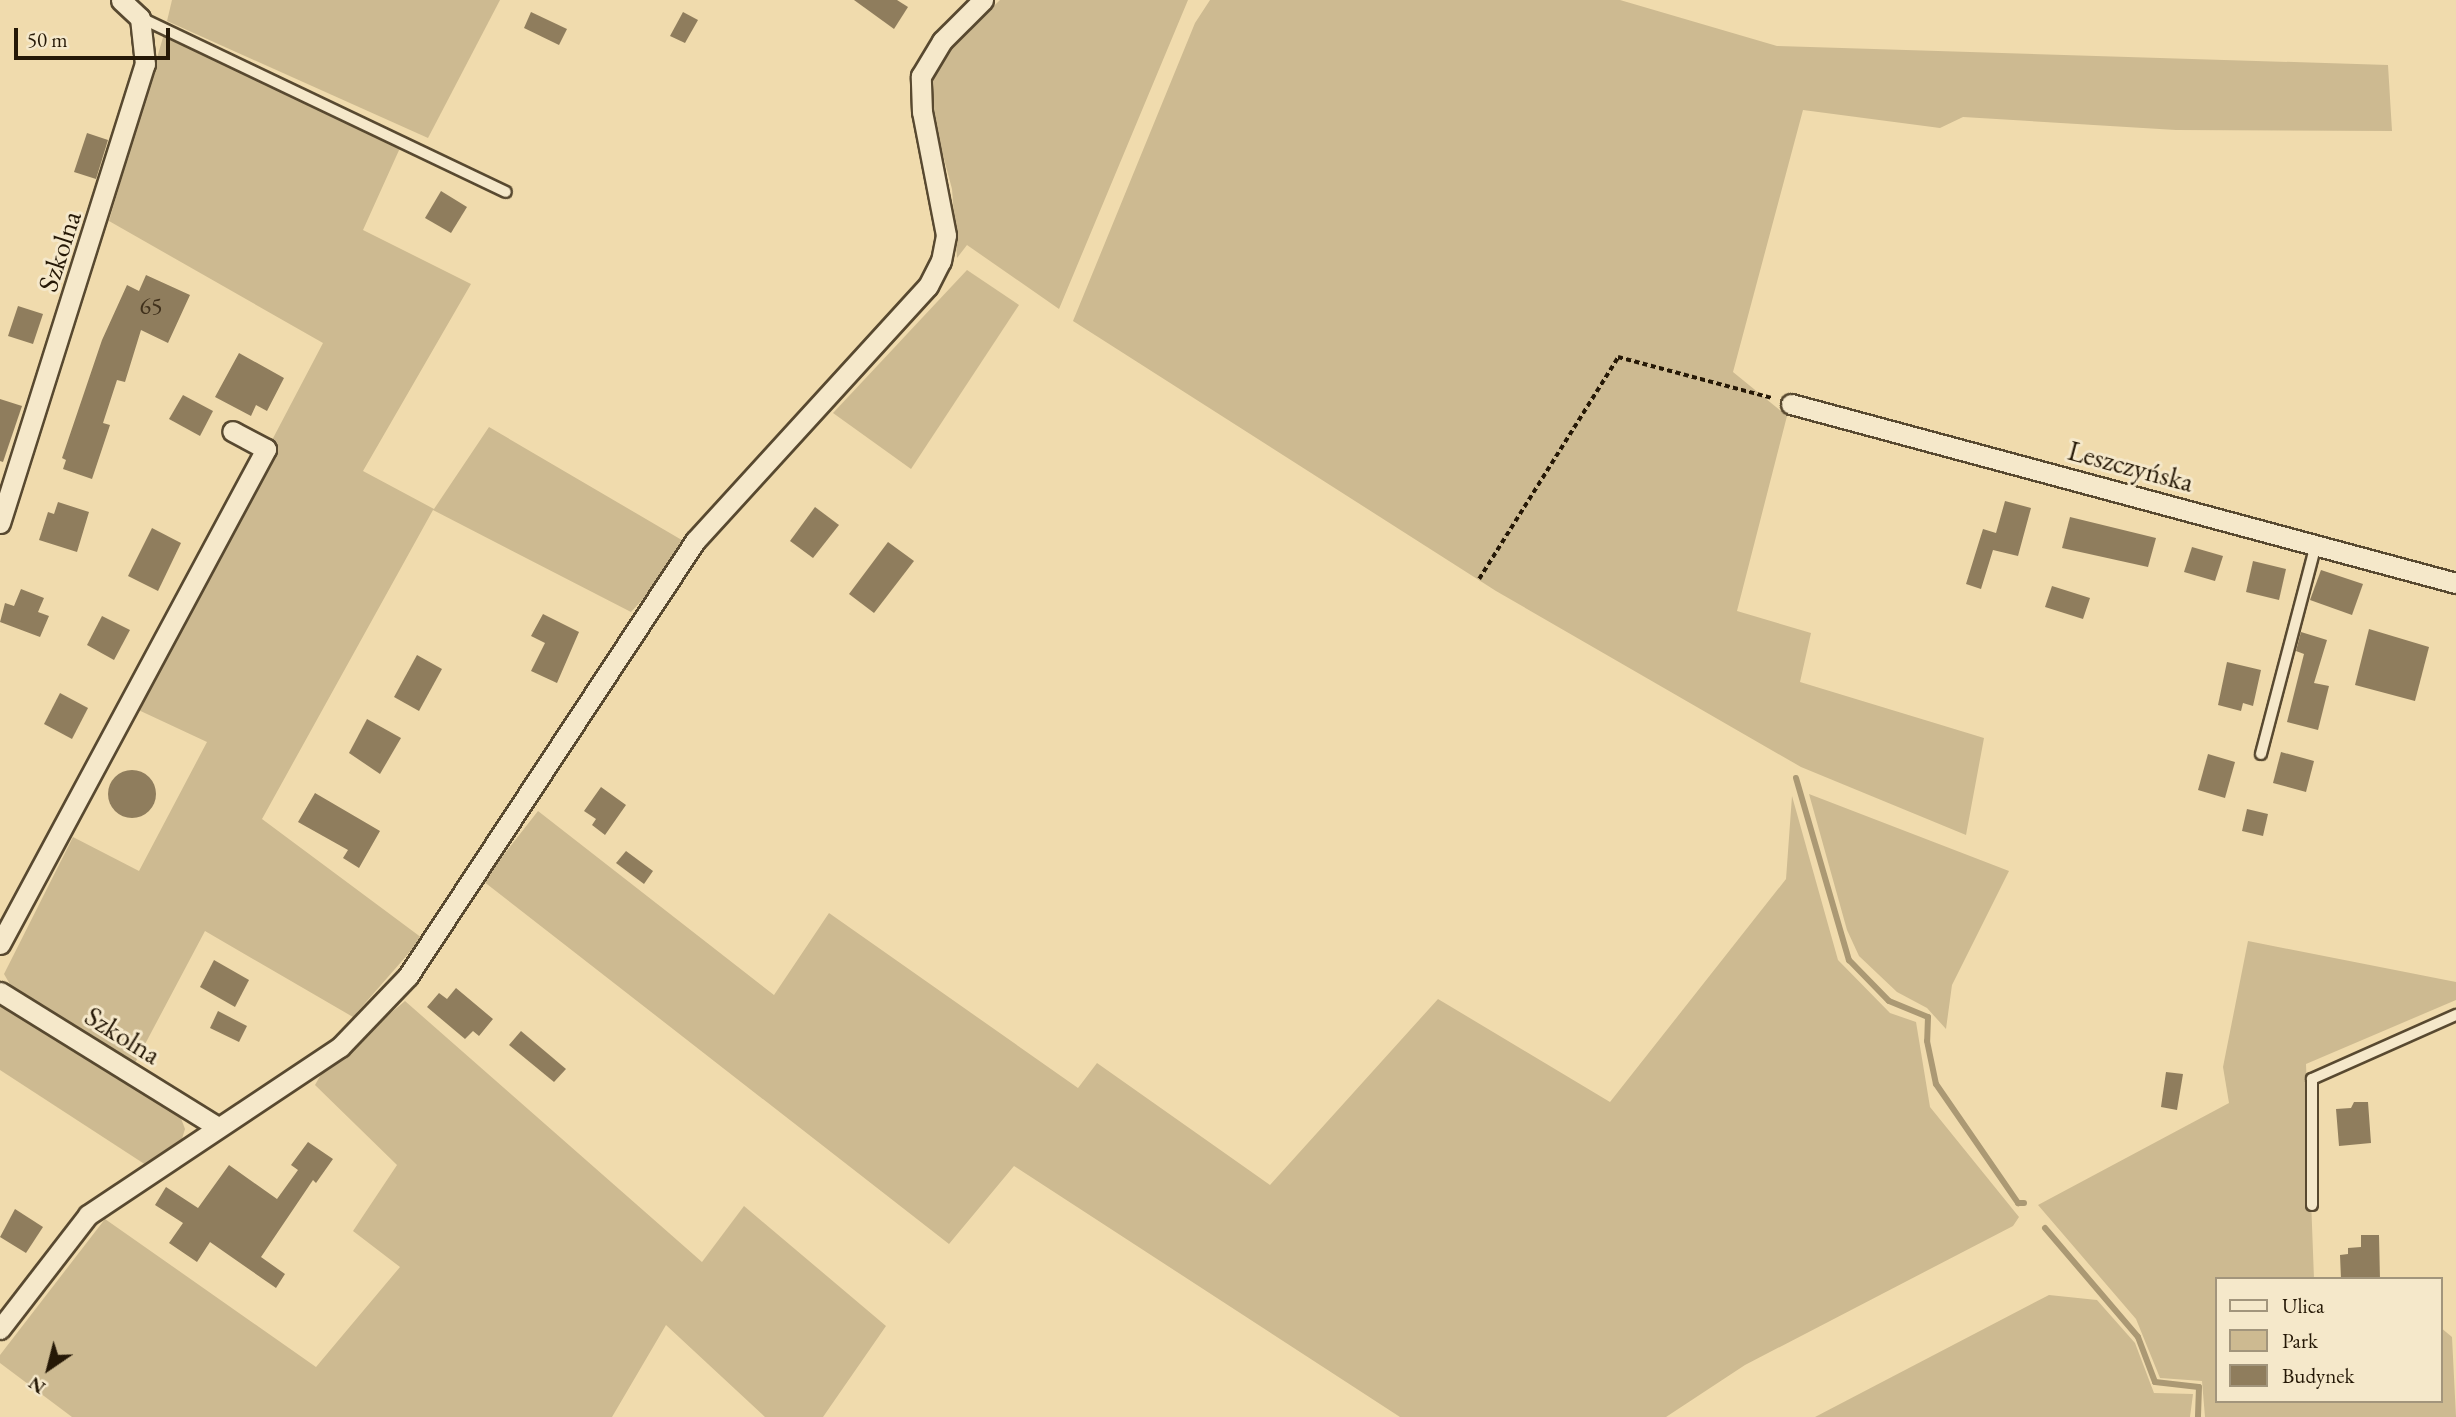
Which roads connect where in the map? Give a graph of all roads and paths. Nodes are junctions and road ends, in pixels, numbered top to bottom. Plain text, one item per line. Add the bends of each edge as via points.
1 (121, 0) edge
2 (983, 0) edge
3 (140, 18) junction
4 (506, 192) dead end
5 (1791, 404) joint
6 (232, 431) dead end
7 (0, 523) edge
8 (2316, 545) junction
9 (1479, 579) dead end
10 (2456, 583) edge
11 (2262, 754) dead end
12 (0, 944) edge
13 (0, 992) edge
14 (2456, 1015) edge
15 (216, 1126) junction
16 (2312, 1205) dead end
17 (0, 1329) edge

1 - 3 street
2 - 15 street via 942,41 921,76 922,112 946,235 941,261 928,286 695,541 408,976 340,1047
3 - 4 lane
3 - 7 street, Szkolna via 145,64 132,115
5 - 8 street, Leszczyńska
5 - 9 path via 1618,357
6 - 12 street via 267,449
8 - 10 street, Leszczyńska
8 - 11 lane
13 - 15 street, Szkolna
14 - 16 lane via 2312,1079
15 - 17 street via 158,1172 88,1215

